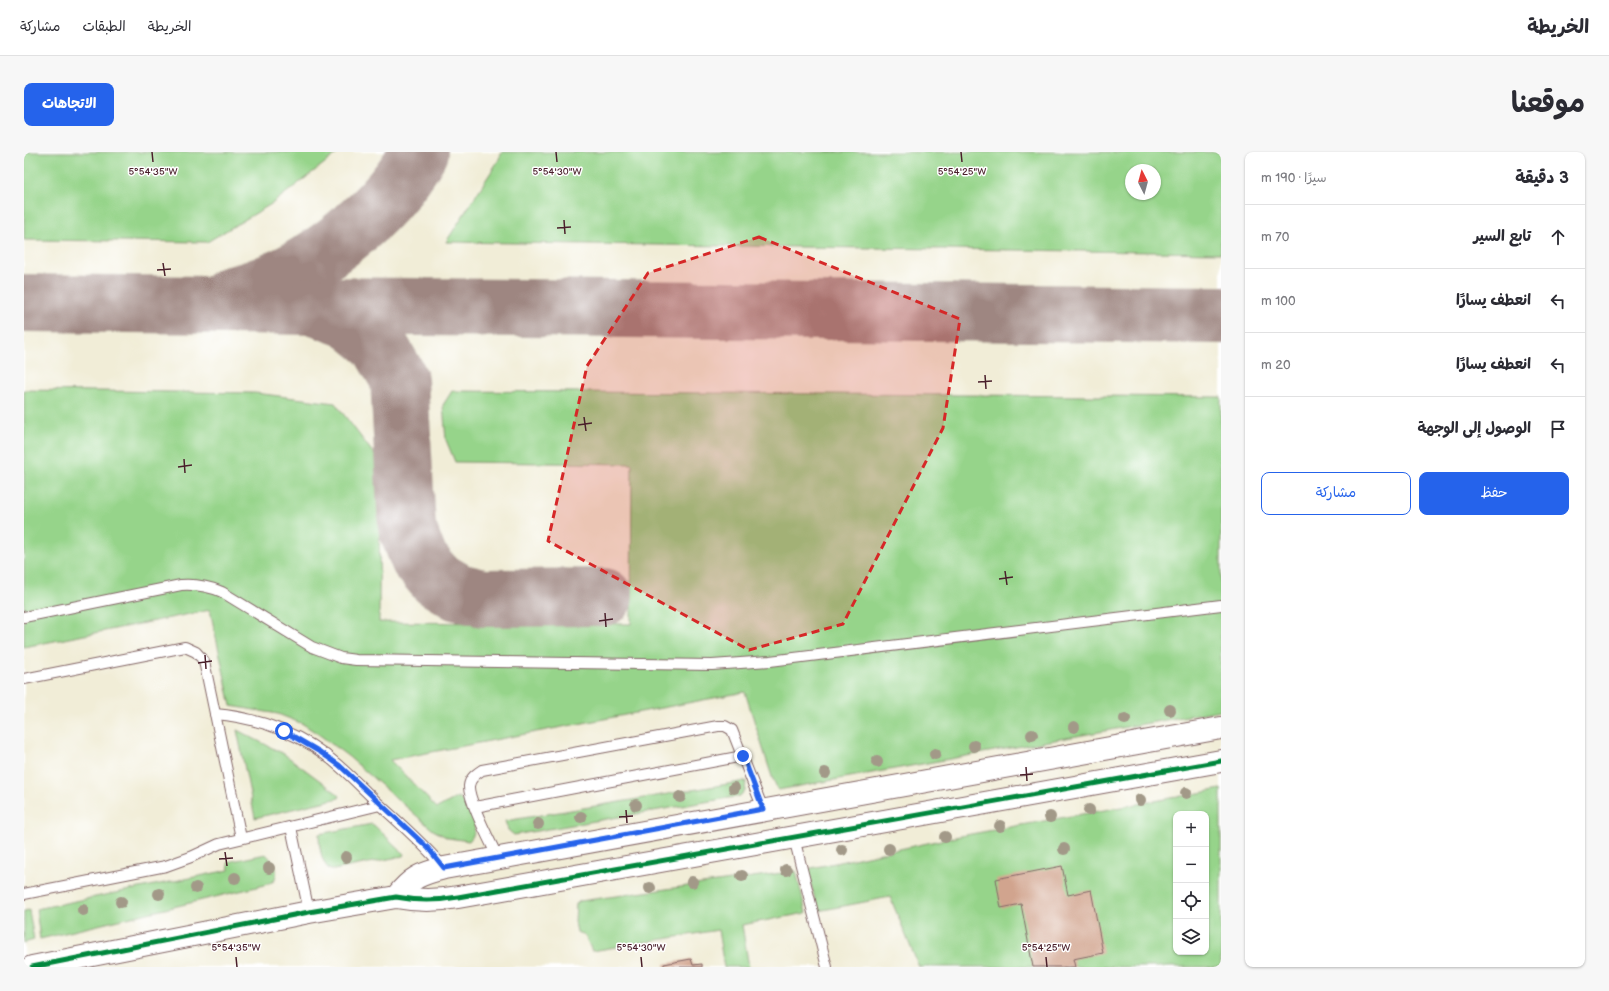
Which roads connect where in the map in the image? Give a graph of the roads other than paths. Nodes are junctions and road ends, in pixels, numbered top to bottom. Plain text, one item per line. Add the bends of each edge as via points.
1 (1221, 605) edge
2 (24, 617) edge
3 (24, 679) edge
4 (215, 714) junction
5 (1221, 728) edge
6 (743, 756) junction
7 (1221, 761) edge
8 (380, 805) junction
9 (475, 807) junction
10 (763, 809) junction
11 (291, 827) junction
12 (241, 838) junction
13 (794, 838) junction
14 (498, 858) junction
15 (444, 868) junction
16 (24, 894) edge
17 (396, 897) junction
18 (309, 912) junction
19 (32, 967) edge
20 (827, 967) edge

1 - 2 lane via 770,661 712,665 341,658 312,647 222,592 195,584
3 - 4 lane via 185,647 196,652 204,661
4 - 8 lane via 262,722 302,740 339,765
4 - 12 lane
5 - 10 street
6 - 9 lane
6 - 9 lane via 732,730 718,726 482,770 474,775 469,785 470,797
6 - 10 lane
7 - 13 street
8 - 11 lane
8 - 15 lane via 428,848
9 - 14 lane
10 - 14 street
11 - 12 lane
11 - 18 lane
12 - 16 lane via 219,844 166,866
13 - 17 street via 446,900
13 - 20 lane
14 - 15 street
15 - 17 street via 424,873 414,879
17 - 18 street
18 - 19 street

